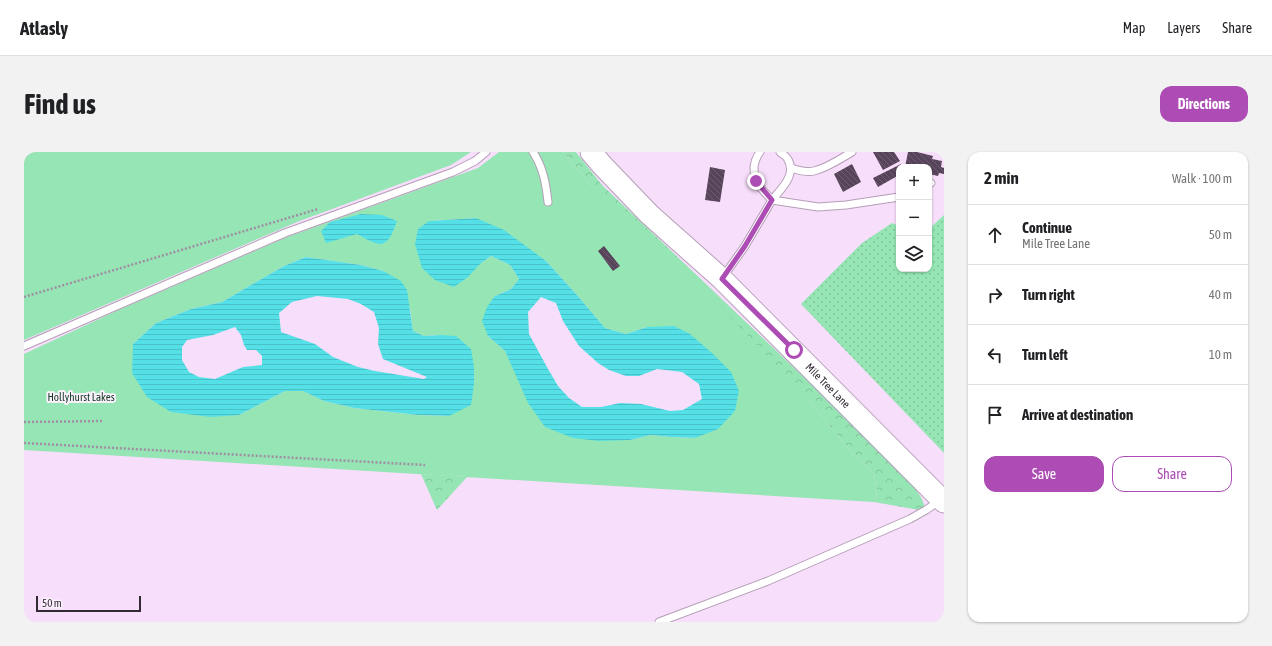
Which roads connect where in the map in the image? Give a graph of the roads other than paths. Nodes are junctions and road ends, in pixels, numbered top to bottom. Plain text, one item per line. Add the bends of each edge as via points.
1 (486, 152) edge
2 (533, 152) edge
3 (591, 152) edge
4 (780, 152) edge
5 (852, 152) edge
6 (758, 153) edge
7 (791, 168) junction
8 (896, 197) edge
9 (772, 200) junction
10 (548, 202) dead end
11 (722, 279) junction
12 (24, 346) edge
13 (943, 500) edge
14 (659, 622) edge

1 - 12 lane via 453,172 285,233
2 - 10 lane via 539,161 546,183
3 - 11 main road, Mile Tree Lane via 649,214
4 - 7 lane via 787,158
5 - 7 lane via 813,172
6 - 9 lane via 755,158 756,181
7 - 9 lane via 789,178
8 - 9 lane via 846,205 818,206
9 - 11 lane
11 - 13 main road, Mile Tree Lane
13 - 14 lane via 910,518 768,581

